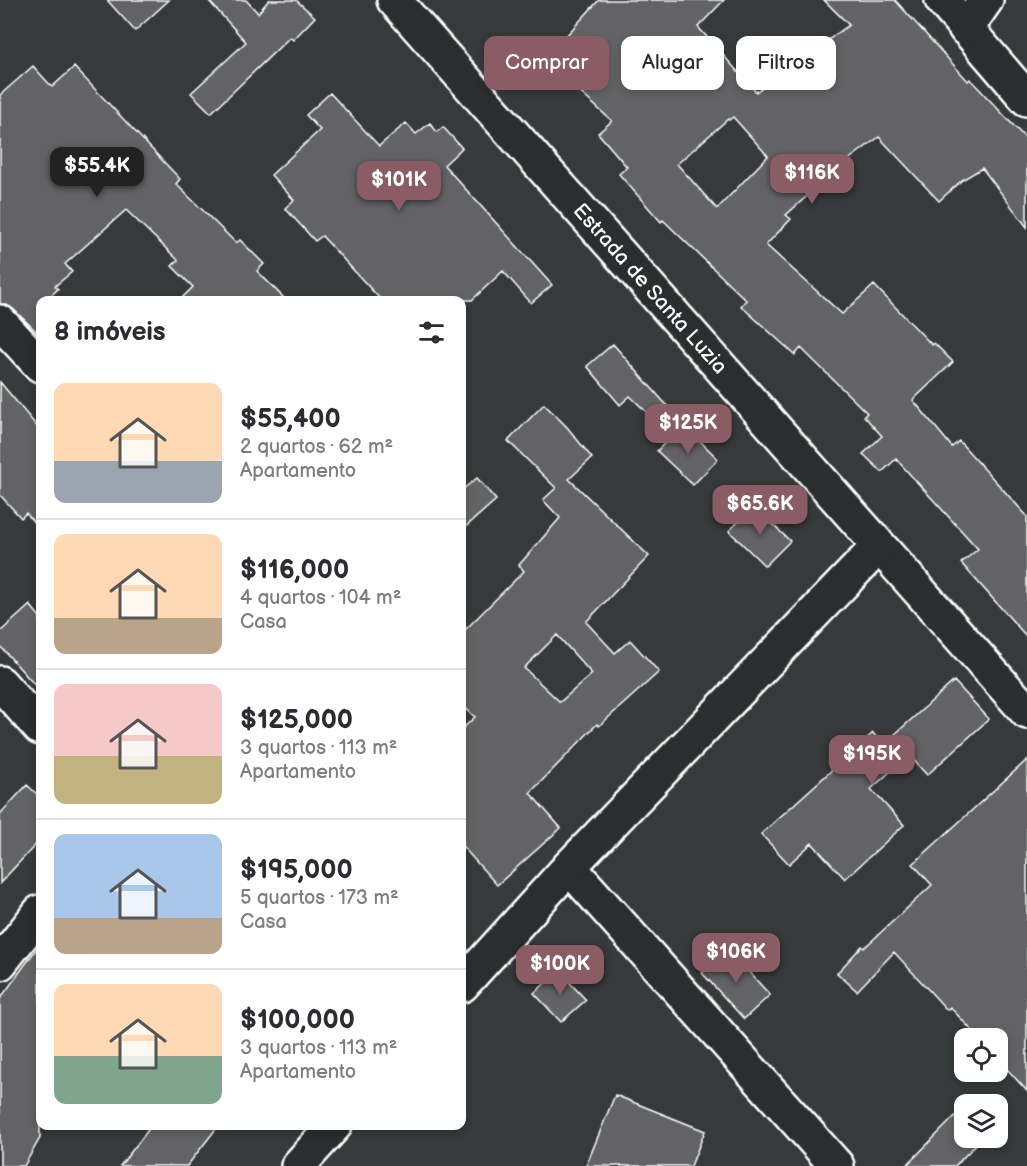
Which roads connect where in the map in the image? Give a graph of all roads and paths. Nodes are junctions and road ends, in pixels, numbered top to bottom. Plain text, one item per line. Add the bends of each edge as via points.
1 (394, 0) edge
2 (942, 0) edge
3 (986, 0) edge
4 (966, 29) junction
5 (1027, 99) edge
6 (0, 322) edge
7 (36, 361) edge
8 (878, 547) junction
9 (0, 683) edge
10 (1027, 712) edge
11 (36, 724) edge
12 (569, 867) junction
13 (36, 917) edge
14 (0, 963) edge
15 (466, 981) edge
16 (330, 1130) edge
17 (298, 1166) edge
18 (837, 1166) edge

1 - 8 street, Estrada de Santa Luzia
2 - 4 street
3 - 4 street
4 - 5 street
6 - 7 street
8 - 10 street, Estrada de Santa Luzia
8 - 12 street
9 - 11 street
12 - 15 street
12 - 18 street
13 - 14 street
16 - 17 street

